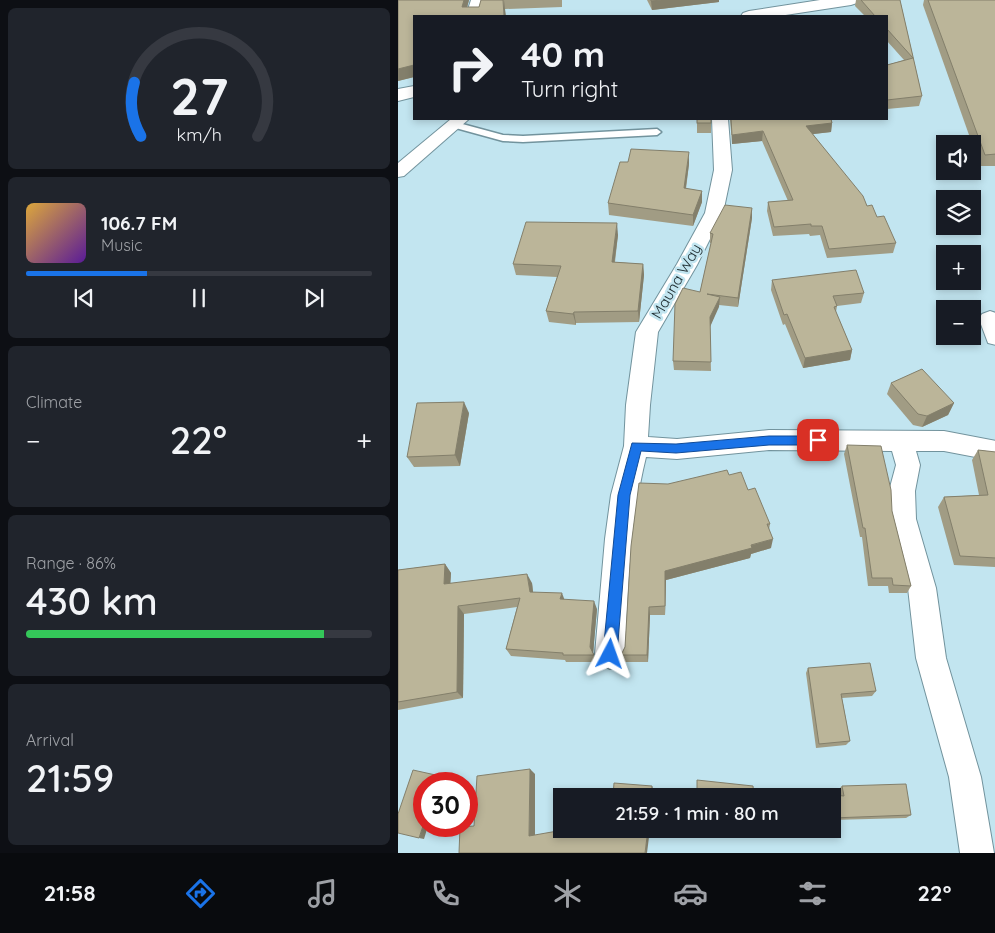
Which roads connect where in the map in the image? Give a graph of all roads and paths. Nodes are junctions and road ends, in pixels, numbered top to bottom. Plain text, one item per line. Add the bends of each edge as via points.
1 (466, 0) edge
2 (477, 0) edge
3 (851, 0) edge
4 (473, 15) edge
5 (755, 15) edge
6 (413, 92) edge
7 (398, 95) edge
8 (720, 120) edge
9 (458, 122) edge
10 (657, 132) dead end
11 (398, 172) edge
12 (902, 442) junction
13 (636, 446) junction
14 (996, 451) edge
15 (610, 654) dead end
16 (977, 853) edge

1 - 2 street
2 - 4 street
3 - 5 street
6 - 7 street
8 - 13 street, Mauna Way via 723,170 714,212 647,332
9 - 10 lane via 503,138
9 - 11 street
12 - 13 street via 769,440 676,448
12 - 14 street via 944,442
12 - 16 street via 908,465 902,490 903,519 922,588 931,658 965,777
13 - 15 street via 624,495

